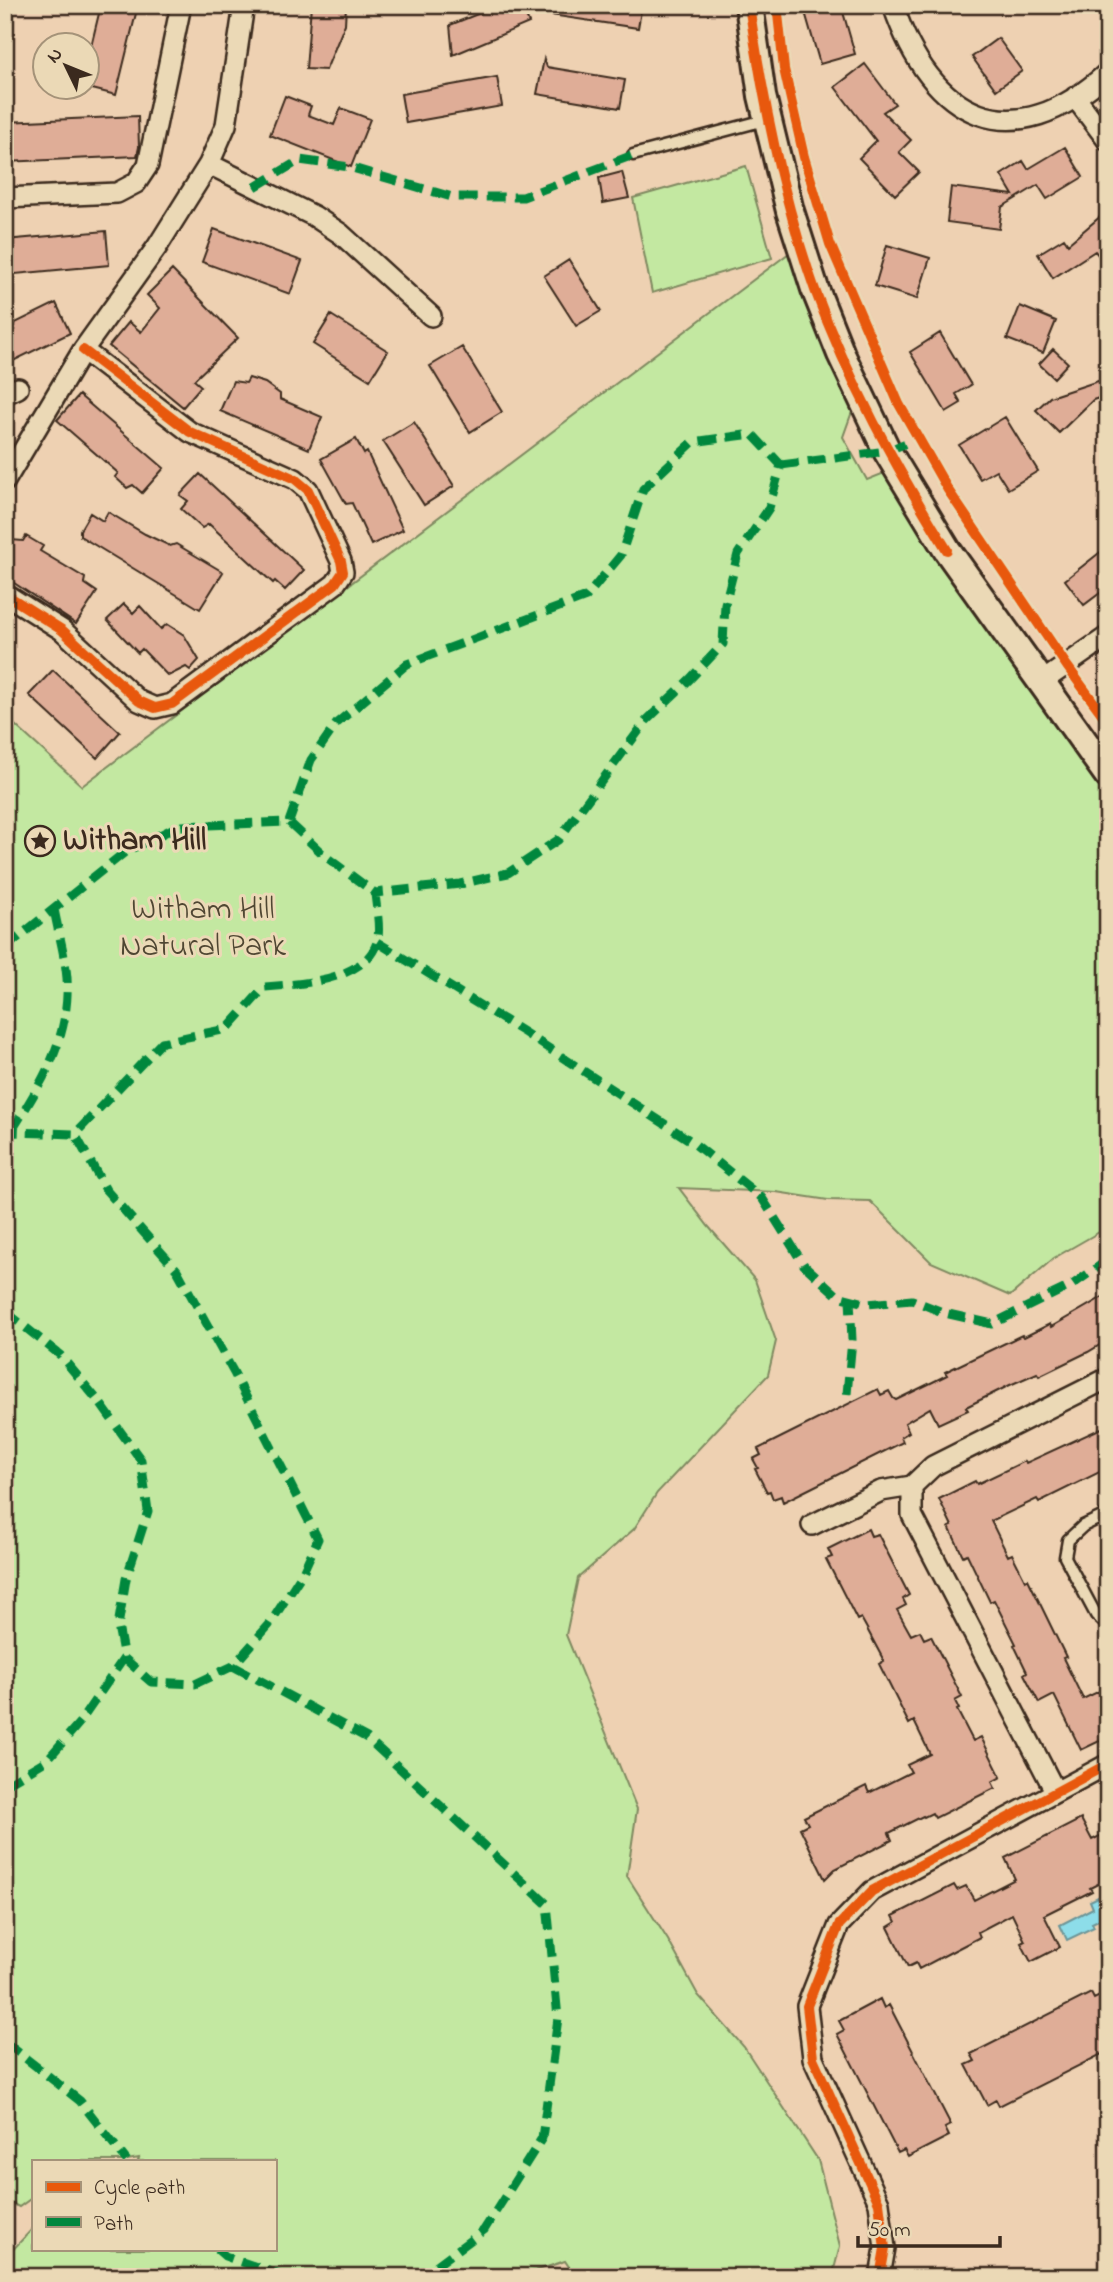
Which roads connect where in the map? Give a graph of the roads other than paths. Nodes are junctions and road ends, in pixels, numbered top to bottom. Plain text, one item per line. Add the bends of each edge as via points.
1 (181, 5) edge
2 (244, 5) edge
3 (749, 5) edge
4 (893, 5) edge
5 (1108, 72) edge
6 (1074, 97) junction
7 (768, 120) junction
8 (1108, 141) edge
9 (633, 155) dead end
10 (209, 164) junction
11 (5, 198) edge
12 (431, 316) dead end
13 (83, 350) junction
14 (5, 481) edge
15 (5, 594) edge
16 (1108, 636) edge
17 (1042, 681) junction
18 (1108, 775) edge
19 (1108, 1378) edge
20 (912, 1486) junction
21 (1108, 1514) edge
22 (812, 1525) dead end
23 (1108, 1626) edge
24 (1108, 1764) edge
25 (1055, 1791) junction
26 (880, 2277) edge

1 - 11 street via 144,175 117,193
2 - 10 street via 226,125
3 - 7 main road
4 - 6 street via 914,54 944,94 963,108 1004,120 1029,118 1053,111
5 - 6 street
6 - 8 street
7 - 9 lane
7 - 17 main road via 815,289 887,451 947,550
10 - 12 street via 341,234
10 - 13 street
13 - 14 street
13 - 15 street via 190,432 295,479 308,490 343,572 335,584 172,704 155,708 139,701 62,630
16 - 17 street
17 - 18 main road
19 - 20 street via 933,1466
20 - 22 street via 881,1491
20 - 25 street via 912,1515
21 - 23 lane via 1083,1526 1068,1540 1065,1557 1091,1607
24 - 25 street
25 - 26 street via 872,1891 839,1925 821,1967 807,2006 813,2058 878,2203 885,2248

